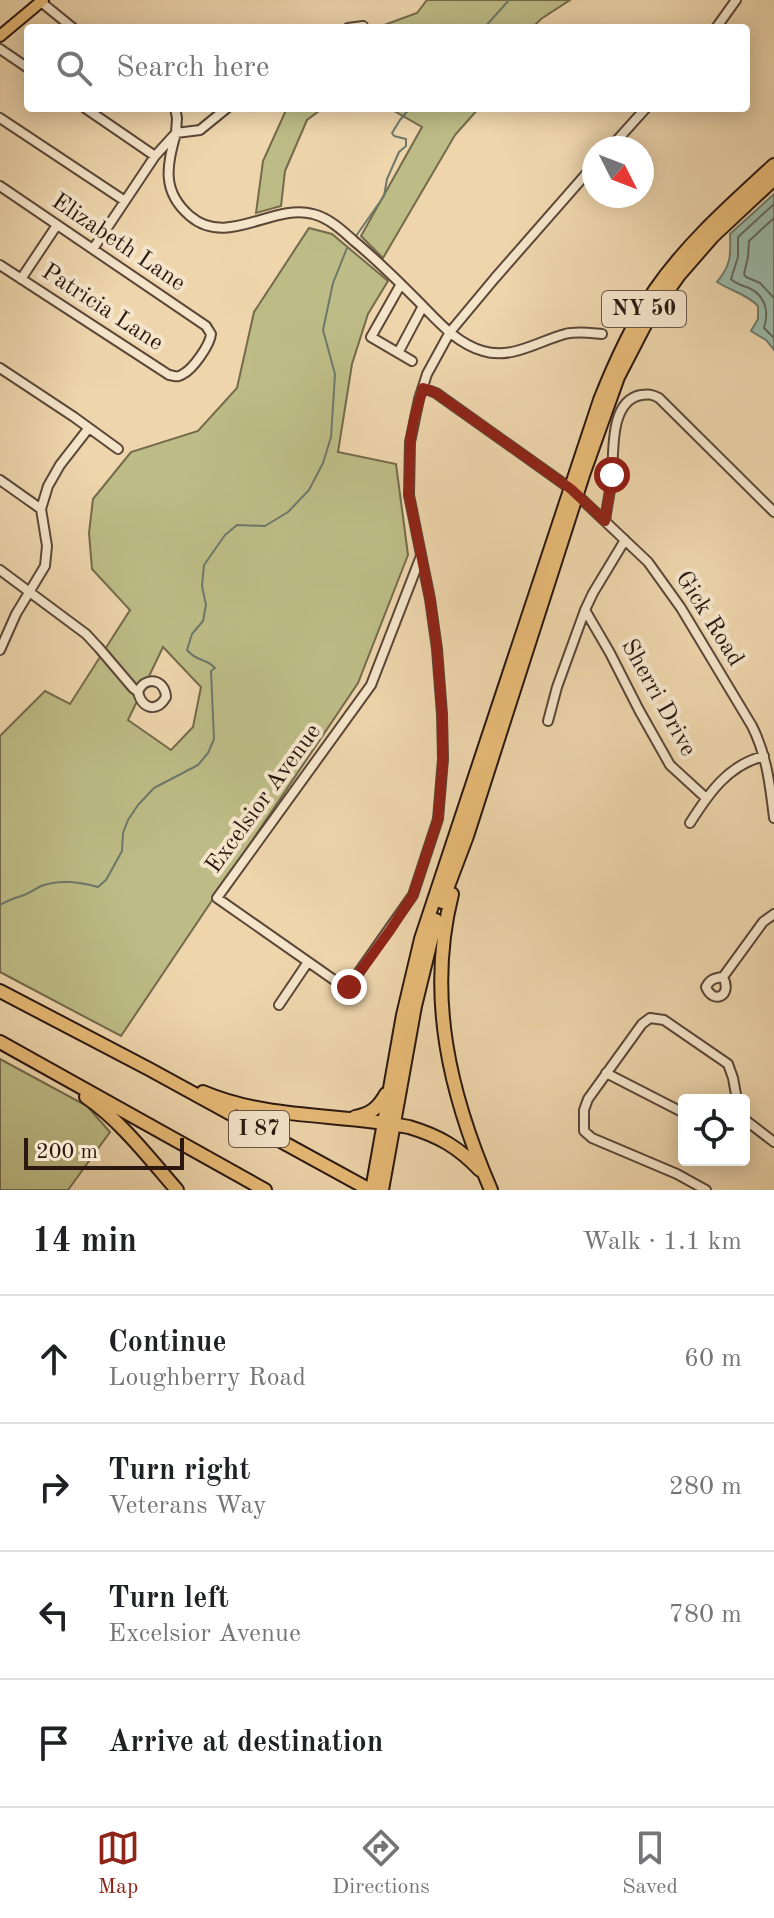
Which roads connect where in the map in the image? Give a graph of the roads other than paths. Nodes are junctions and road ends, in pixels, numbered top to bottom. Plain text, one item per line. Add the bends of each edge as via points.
1 (736, 0) edge
2 (42, 1) edge
3 (68, 24) edge
4 (719, 24) edge
5 (3, 29) edge
6 (0, 49) edge
7 (24, 65) edge
8 (91, 112) edge
9 (176, 112) edge
10 (222, 112) edge
11 (642, 112) edge
12 (0, 118) edge
13 (176, 133) junction
14 (621, 136) edge
15 (155, 156) junction
16 (774, 165) edge
17 (582, 179) edge
18 (774, 179) edge
19 (0, 186) edge
20 (125, 201) junction
21 (57, 225) junction
22 (93, 249) junction
23 (0, 265) edge
24 (21, 279) junction
25 (401, 284) junction
26 (423, 306) junction
27 (450, 332) junction
28 (211, 334) joint
29 (602, 334) dead end
30 (398, 353) junction
31 (412, 361) dead end
32 (0, 368) edge
33 (423, 388) junction
34 (88, 429) junction
35 (118, 449) dead end
36 (0, 480) edge
37 (574, 493) junction
38 (41, 509) junction
39 (774, 512) edge
40 (605, 521) junction
41 (625, 540) junction
42 (421, 556) junction
43 (0, 570) edge
44 (30, 592) junction
45 (585, 610) junction
46 (0, 650) edge
47 (136, 690) dead end
48 (548, 721) dead end
49 (764, 756) junction
50 (706, 798) junction
51 (774, 818) edge
52 (690, 823) dead end
53 (467, 836) junction
54 (774, 914) edge
55 (308, 962) junction
56 (723, 977) dead end
57 (0, 991) edge
58 (279, 1005) dead end
59 (0, 1042) edge
60 (41, 1064) junction
61 (149, 1069) junction
62 (606, 1073) junction
63 (391, 1084) junction
64 (736, 1094) edge
65 (678, 1110) edge
66 (343, 1120) junction
67 (389, 1123) junction
68 (750, 1124) edge
69 (774, 1142) edge
70 (485, 1175) junction
71 (381, 1180) edge
72 (177, 1190) edge
73 (265, 1190) edge
74 (371, 1190) edge
75 (491, 1190) edge
76 (706, 1190) edge

1 - 4 street
2 - 3 street
2 - 5 main road
6 - 7 street
8 - 15 street
9 - 13 street
10 - 13 street via 200,130
11 - 14 street
12 - 20 street
13 - 15 street
13 - 25 street via 167,170 170,184 179,205 196,221 220,228 281,213 311,213 337,226
15 - 20 street
16 - 37 highway, NY 50 via 693,243 654,292 610,374 589,429
17 - 27 street, Excelsior Avenue
18 - 37 highway, NY 50 via 699,251 649,317 618,377
19 - 21 street, Elizabeth Lane
20 - 22 street
21 - 22 street, Elizabeth Lane
21 - 24 street
22 - 28 street, Elizabeth Lane
23 - 24 street, Patricia Lane
24 - 28 street, Patricia Lane via 169,375 187,373
25 - 26 street
25 - 30 street via 371,337
26 - 27 street
26 - 30 street
27 - 29 street via 494,354 570,333
27 - 33 street, Excelsior Avenue
30 - 31 street
32 - 34 street
33 - 37 street, Gick Road
33 - 42 street, Excelsior Avenue via 409,466
34 - 35 street
34 - 38 street via 60,465
36 - 38 street
37 - 40 street, Gick Road
37 - 53 highway, NY 50
37 - 63 highway, NY 50 via 421,939
38 - 44 street via 46,558
39 - 40 street via 667,405 644,394 624,405 615,427
40 - 41 street, Gick Road
41 - 45 street
41 - 49 street, Gick Road via 681,608 752,726
42 - 55 street, Excelsior Avenue via 442,714 438,819 413,895 347,989
42 - 55 street, Excelsior Avenue via 371,685 217,898
43 - 44 street
44 - 46 street
44 - 47 street via 86,634
45 - 48 street
45 - 50 street, Sherri Drive via 670,765
49 - 50 street via 741,764
49 - 51 street, Gick Road
50 - 52 street
53 - 67 highway, NY 50 via 433,930
53 - 70 highway via 449,905 442,1001 455,1091
54 - 56 street
55 - 58 street
57 - 61 highway, I 87
59 - 60 highway, I 87
60 - 72 highway via 99,1106
60 - 73 highway, I 87
61 - 66 highway via 231,1103
61 - 74 highway, I 87
62 - 64 street via 642,1024 657,1018 728,1064
62 - 65 street
62 - 76 street via 588,1099 584,1131
63 - 66 highway via 376,1108
63 - 67 highway, NY 50
66 - 67 highway
67 - 70 highway via 439,1137
67 - 71 highway, NY 50
68 - 69 street
70 - 75 highway
71 - 74 highway, NY 50

